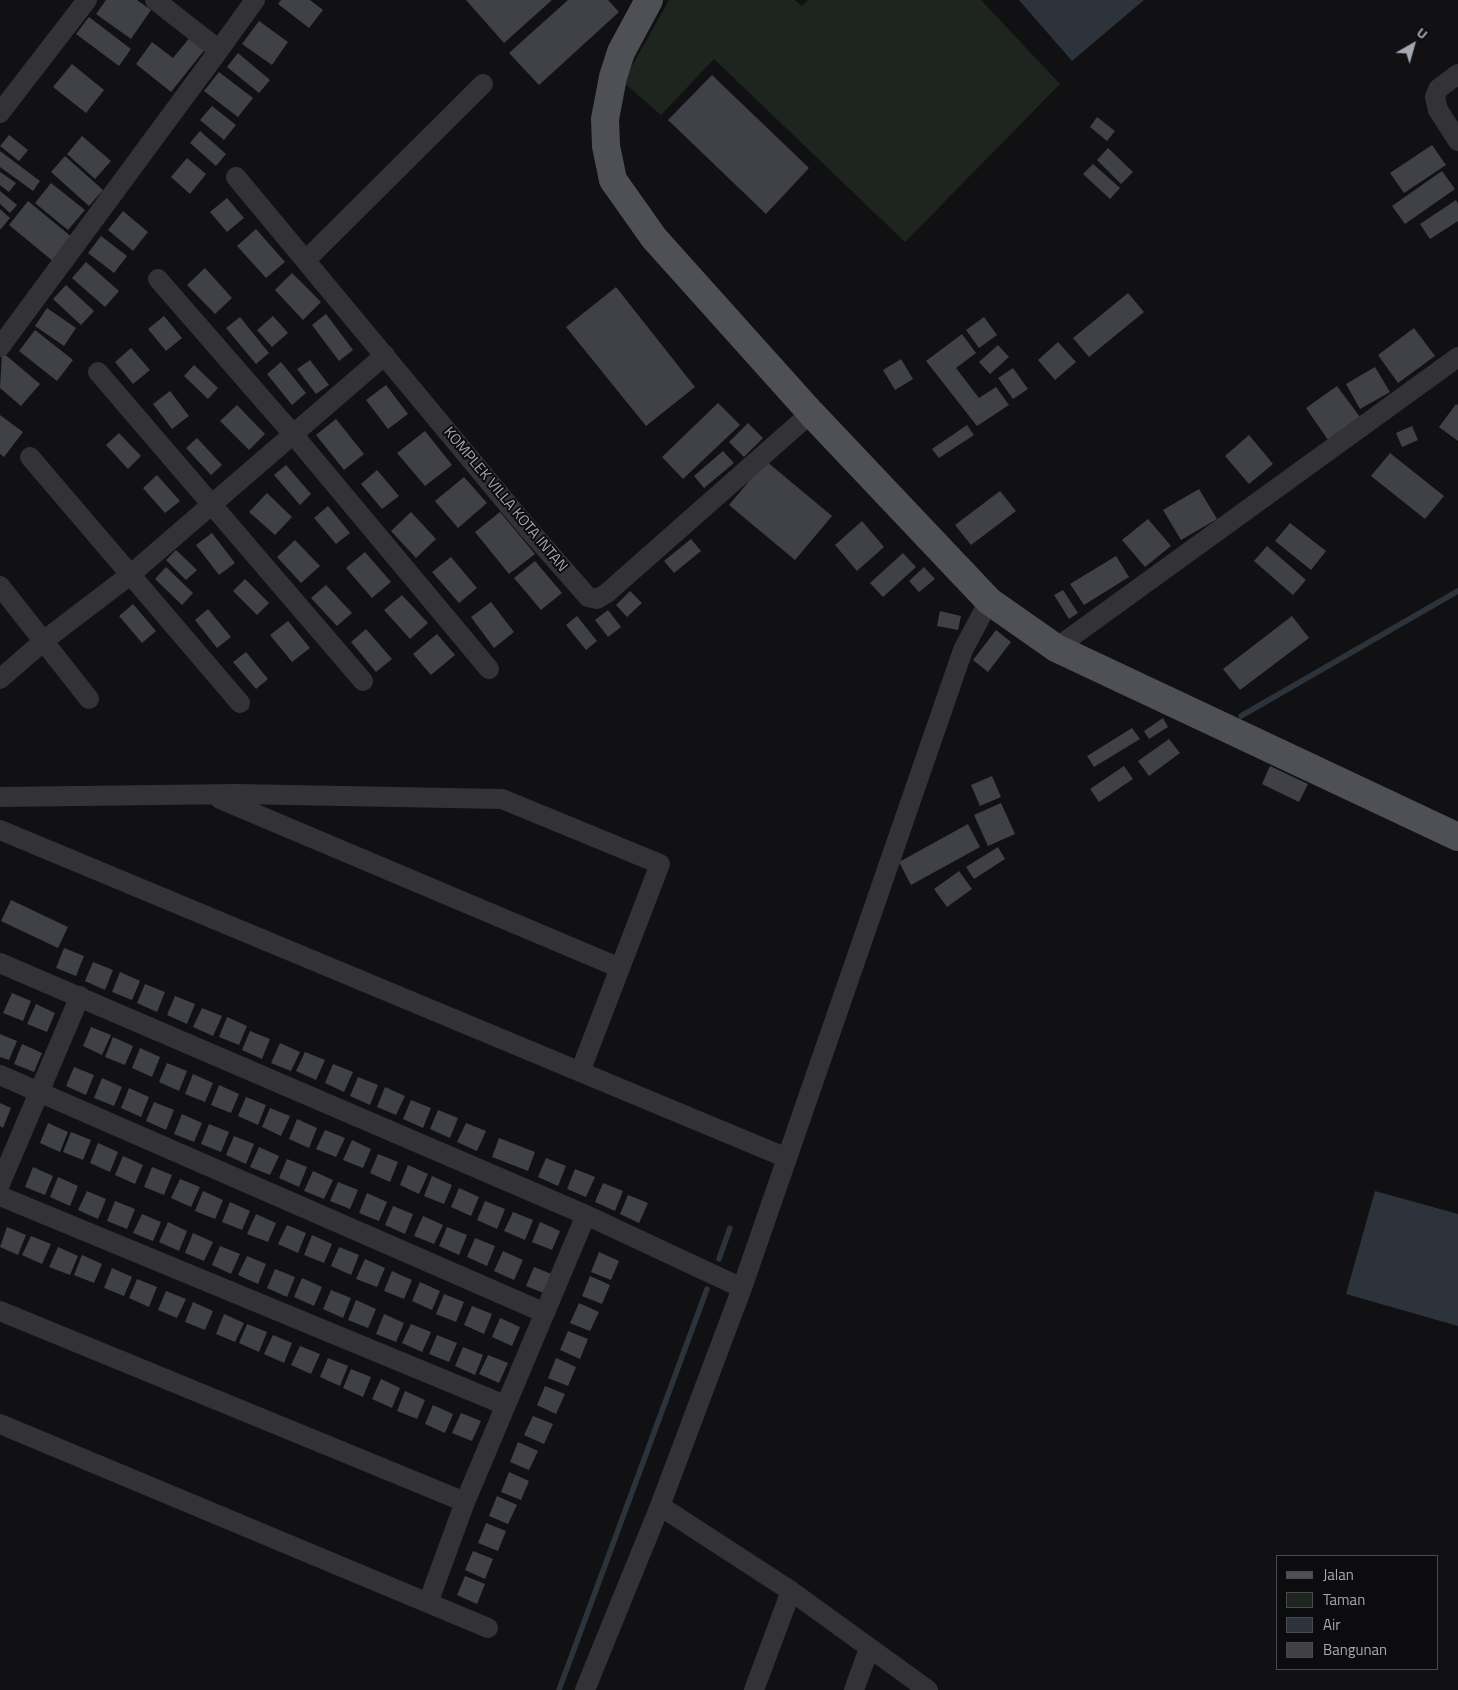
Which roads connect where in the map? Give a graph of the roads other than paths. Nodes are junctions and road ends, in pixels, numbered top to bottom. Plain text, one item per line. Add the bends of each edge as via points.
1 (86, 0) edge
2 (155, 0) edge
3 (255, 0) edge
4 (649, 0) edge
5 (219, 50) junction
6 (1458, 74) edge
7 (483, 84) dead end
8 (0, 113) edge
9 (1458, 141) edge
10 (236, 177) dead end
11 (306, 260) junction
12 (158, 279) dead end
13 (0, 348) edge
14 (385, 355) junction
15 (1458, 357) edge
16 (98, 372) dead end
17 (810, 413) junction
18 (292, 433) junction
19 (30, 457) dead end
20 (211, 506) junction
21 (130, 575) junction
22 (0, 586) edge
23 (989, 600) junction
24 (43, 641) junction
25 (1056, 648) junction
26 (489, 669) dead end
27 (0, 679) edge
28 (363, 681) dead end
29 (89, 699) dead end
30 (240, 703) dead end
31 (211, 795) junction
32 (0, 797) edge
33 (0, 830) edge
34 (1458, 837) edge
35 (0, 963) edge
36 (620, 968) junction
37 (80, 996) junction
38 (580, 1072) junction
39 (0, 1075) edge
40 (39, 1091) junction
41 (787, 1158) junction
42 (0, 1184) edge
43 (0, 1196) edge
44 (586, 1215) junction
45 (742, 1288) junction
46 (0, 1310) edge
47 (545, 1313) junction
48 (506, 1405) junction
49 (0, 1424) edge
50 (465, 1502) junction
51 (660, 1506) junction
52 (791, 1591) junction
53 (428, 1603) junction
54 (488, 1628) dead end
55 (869, 1649) junction
56 (585, 1690) edge
57 (754, 1690) edge
58 (854, 1690) edge
59 (928, 1690) edge

1 - 8 street
2 - 5 street
3 - 5 street
4 - 17 main road via 621,52 613,77 605,119 606,146 613,180 654,238
5 - 13 street
6 - 9 street via 1438,89 1435,97 1438,110
7 - 11 street
10 - 11 street, KOMPLEK VILLA KOTA INTAN
11 - 14 street, KOMPLEK VILLA KOTA INTAN
12 - 18 street
14 - 17 street, KOMPLEK VILLA KOTA INTAN via 588,598 597,599 607,593
14 - 18 street
15 - 25 street
16 - 20 street
17 - 23 main road
18 - 20 street
18 - 26 street
19 - 21 street
20 - 21 street
20 - 28 street
21 - 24 street
21 - 30 street
22 - 24 street
23 - 25 main road
23 - 41 street via 963,650
24 - 27 street
24 - 29 street
25 - 34 main road
31 - 32 street
31 - 36 street
31 - 36 street via 502,799 660,864
33 - 38 street
35 - 37 street
36 - 38 street
37 - 40 street
37 - 44 street
38 - 41 street
39 - 40 street
40 - 42 street
40 - 47 street via 119,1129
41 - 45 street
43 - 48 street
44 - 45 street
44 - 47 street
45 - 51 street
46 - 50 street
47 - 48 street
48 - 50 street
49 - 53 street
50 - 53 street
51 - 52 street
51 - 56 street
52 - 55 street
52 - 57 street
53 - 54 street
55 - 58 street
55 - 59 street

